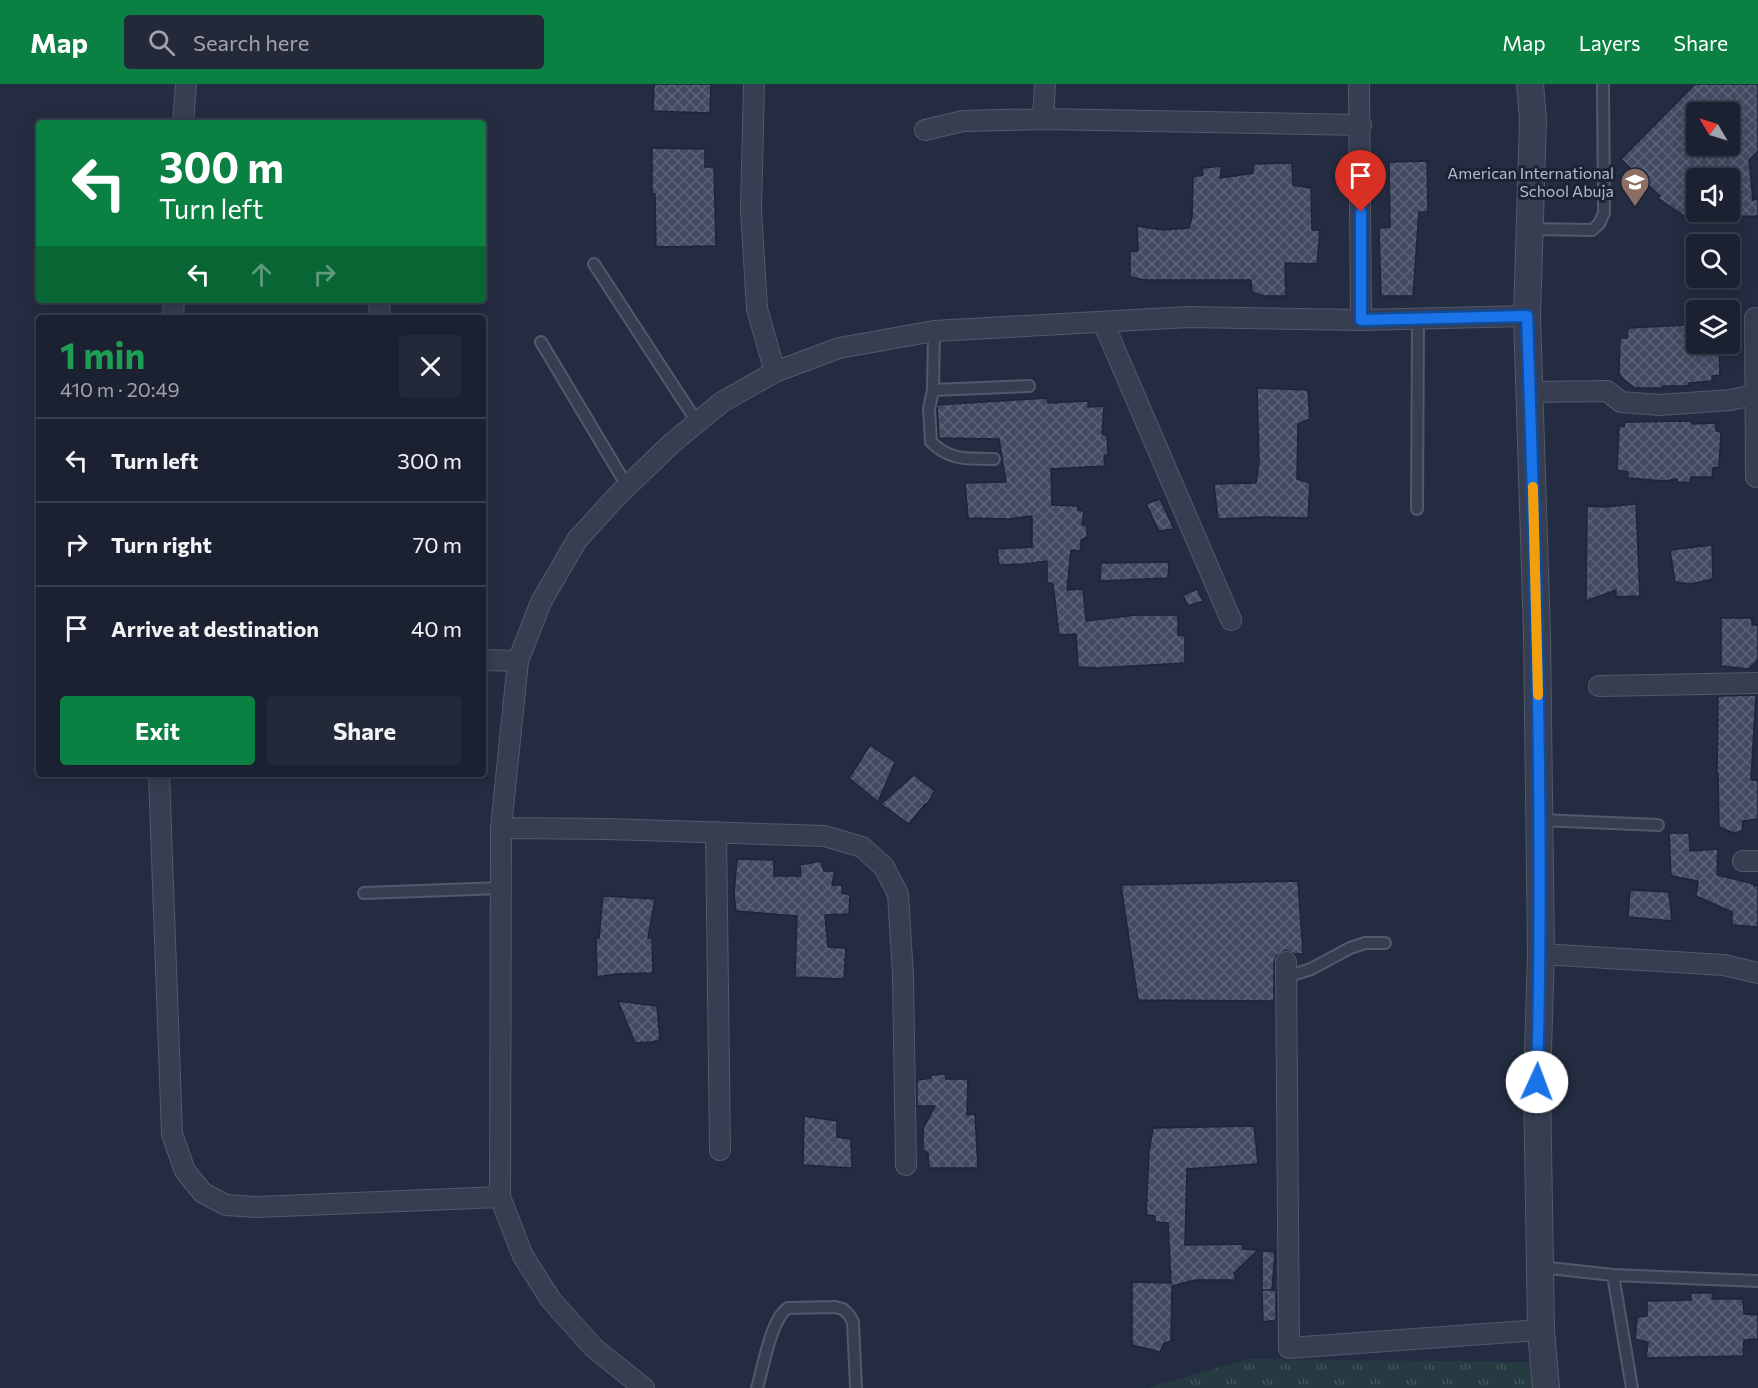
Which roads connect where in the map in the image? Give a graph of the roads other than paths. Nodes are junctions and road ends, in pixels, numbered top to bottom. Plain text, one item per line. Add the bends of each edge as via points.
1 (186, 84) edge
2 (754, 84) edge
3 (1045, 84) edge
4 (1359, 84) edge
5 (1530, 84) edge
6 (1603, 84) edge
7 (1043, 119) junction
8 (183, 120) edge
9 (1361, 125) junction
10 (925, 130) dead end
11 (1530, 229) junction
12 (594, 264) dead end
13 (1527, 316) junction
14 (1755, 318) dead end
15 (1418, 319) junction
16 (1361, 320) junction
17 (1103, 322) junction
18 (934, 332) junction
19 (541, 342) dead end
20 (775, 372) junction
21 (1029, 386) dead end
22 (933, 390) junction
23 (1757, 391) edge
24 (1530, 392) junction
25 (697, 422) junction
26 (994, 459) dead end
27 (1756, 477) dead end
28 (627, 486) junction
29 (1417, 509) dead end
30 (1231, 620) dead end
31 (486, 660) edge
32 (518, 661) junction
33 (1758, 683) edge
34 (1599, 686) dead end
35 (159, 777) edge
36 (1539, 820) junction
37 (1658, 825) dead end
38 (501, 828) junction
39 (717, 832) junction
40 (501, 888) junction
41 (364, 892) dead end
42 (1385, 943) dead end
43 (1541, 954) junction
44 (1286, 970) joint
45 (1758, 973) edge
46 (720, 1150) dead end
47 (906, 1165) dead end
48 (500, 1197) junction
49 (1540, 1267) junction
50 (1613, 1275) junction
51 (1758, 1281) edge
52 (1541, 1330) junction
53 (644, 1388) edge
54 (757, 1388) edge
55 (856, 1388) edge
56 (1546, 1388) edge
57 (1632, 1388) edge

1 - 8 street
2 - 20 street via 751,210 758,309
3 - 7 street
4 - 9 street
5 - 11 street
6 - 11 lane via 1604,213 1599,224 1593,230
7 - 9 street
7 - 10 street via 963,121
9 - 16 street
11 - 13 street
12 - 25 lane
13 - 15 street
13 - 24 street
14 - 23 street
15 - 16 street
15 - 29 lane
16 - 17 street via 1188,317
17 - 18 street
17 - 30 street
18 - 20 street via 839,348
18 - 22 lane
19 - 28 lane
20 - 25 street via 722,402
21 - 22 lane
22 - 26 lane via 929,409 931,442 952,456
23 - 24 street via 1744,398 1660,405 1621,402 1607,391
23 - 27 street
24 - 36 street
25 - 28 street
28 - 32 street via 577,540 541,602
31 - 32 street
32 - 38 street
33 - 34 street
35 - 48 street via 172,1134 185,1171 202,1193 226,1205 257,1207
36 - 37 lane
36 - 43 street
38 - 39 street
38 - 40 street
39 - 46 street
39 - 47 street via 825,836 862,847 884,867 898,894
40 - 41 lane
40 - 48 street
42 - 44 lane via 1350,948 1311,969
43 - 45 street via 1724,965
43 - 49 street via 1537,1082
44 - 52 street via 1289,1348
48 - 53 street via 523,1256 551,1300 594,1348
49 - 50 lane
49 - 52 street
50 - 51 lane
50 - 57 lane
52 - 56 street
54 - 55 lane via 774,1328 783,1311 835,1307 843,1309 853,1322

